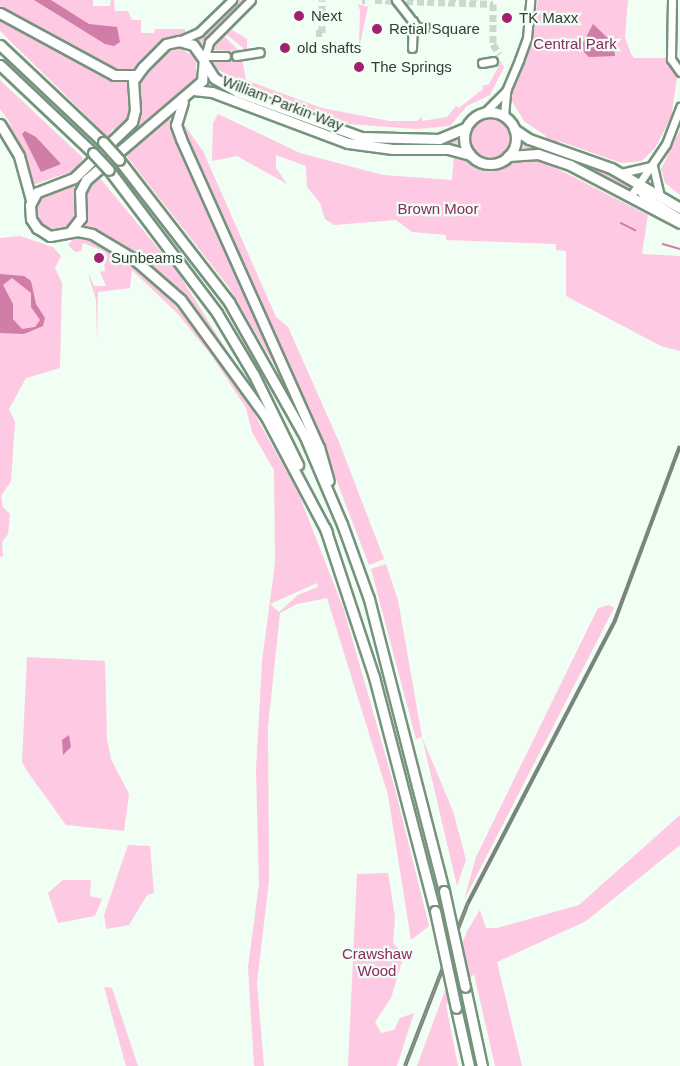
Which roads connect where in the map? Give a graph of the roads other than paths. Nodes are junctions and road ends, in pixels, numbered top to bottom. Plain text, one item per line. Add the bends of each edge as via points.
1 (232, 0) edge
2 (251, 0) edge
3 (396, 0) edge
4 (530, 0) edge
5 (672, 0) edge
6 (0, 13) edge
7 (413, 21) junction
8 (425, 27) dead end
9 (179, 41) junction
10 (0, 45) edge
11 (412, 48) dead end
12 (261, 55) dead end
13 (226, 56) dead end
14 (236, 56) dead end
15 (207, 60) junction
16 (493, 61) dead end
17 (482, 63) dead end
18 (0, 65) edge
19 (680, 72) edge
20 (136, 75) junction
21 (506, 91) junction
22 (190, 94) junction
23 (680, 107) edge
24 (485, 112) junction
25 (504, 116) junction
26 (0, 124) edge
27 (465, 128) junction
28 (514, 129) junction
29 (470, 155) junction
30 (508, 156) junction
31 (654, 164) junction
32 (619, 173) junction
33 (639, 186) junction
34 (630, 197) junction
35 (661, 197) junction
36 (31, 202) junction
37 (680, 208) edge
38 (680, 219) edge
39 (680, 223) edge
40 (70, 232) junction
41 (342, 524) junction
42 (327, 532) junction
43 (469, 1066) edge
44 (482, 1066) edge

1 - 9 street via 204,28
2 - 15 street via 209,42
3 - 7 street
4 - 21 street via 527,38
5 - 19 street via 670,59
6 - 20 highway via 114,75
7 - 8 street via 417,27
7 - 11 street
9 - 15 highway, William Parkin Way via 193,45
9 - 20 highway via 162,48
10 - 41 highway, bridge via 103,142 229,302 304,437
12 - 14 street
13 - 15 street
15 - 22 highway via 204,76
15 - 27 highway, William Parkin Way via 222,84 305,119 362,136 440,138
16 - 17 street
18 - 42 highway, bridge via 109,170 178,256 222,322 289,443
20 - 36 highway via 132,86 135,115 124,131 74,178 41,188
21 - 24 street
21 - 25 street
22 - 29 highway, William Parkin Way via 212,92 348,143 393,150 448,149
22 - 40 highway via 149,124 86,180 80,192 81,218
22 - 41 highway via 177,118 177,130 319,447
23 - 31 street
24 - 25 highway
24 - 27 highway
25 - 28 highway
26 - 36 highway via 28,177
27 - 29 highway via 464,142
28 - 30 highway via 515,144
28 - 32 highway via 529,139
29 - 30 highway via 489,164
30 - 34 highway via 526,153 557,160
31 - 32 street via 640,171
31 - 33 street
31 - 35 street via 653,178
32 - 33 highway
33 - 34 street
33 - 35 highway
33 - 38 street via 643,195
34 - 39 highway
35 - 37 highway
36 - 40 highway via 31,219 41,231 56,236
40 - 42 highway via 92,234 134,259 181,300 266,417
41 - 44 highway, bridge via 390,673
42 - 43 highway, bridge via 374,677 435,912

